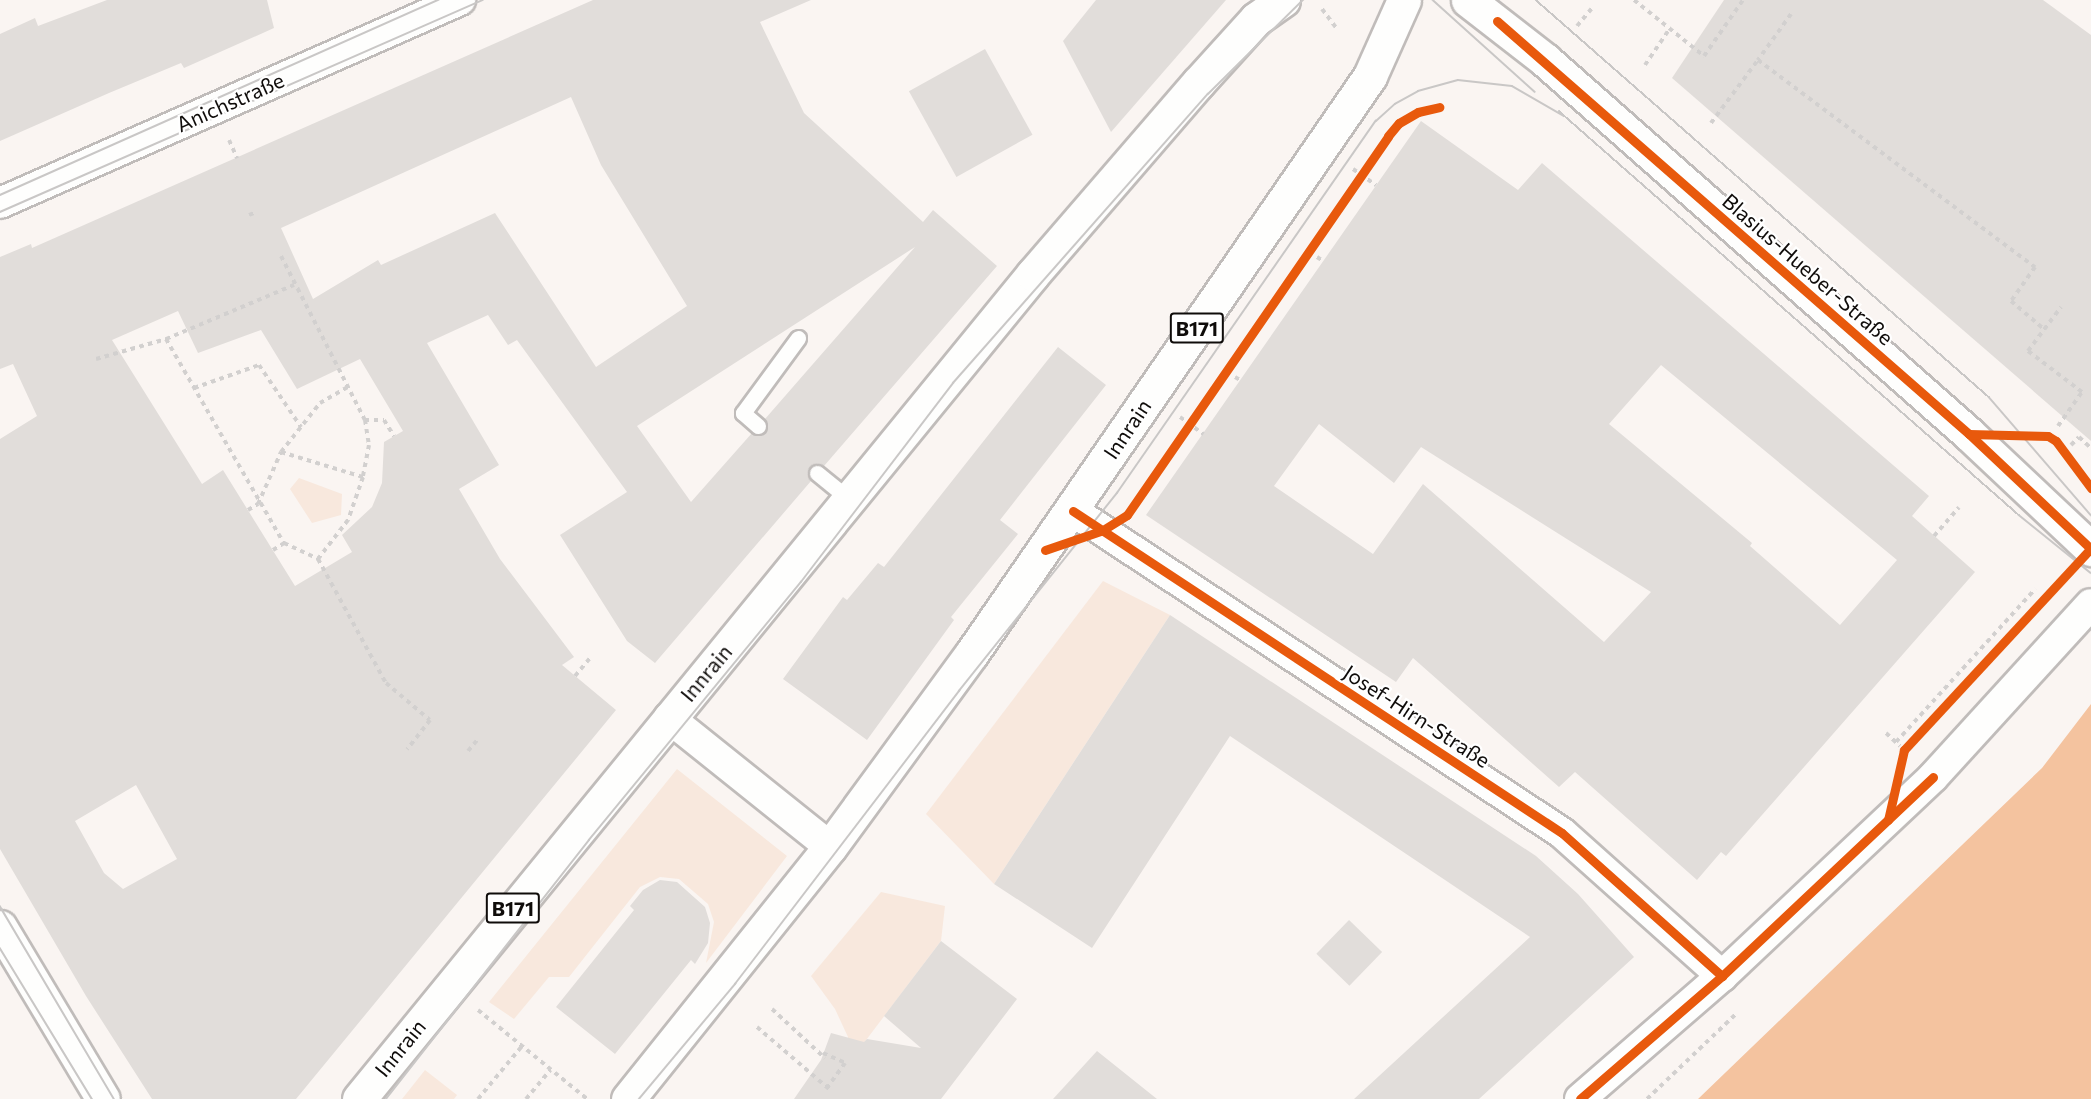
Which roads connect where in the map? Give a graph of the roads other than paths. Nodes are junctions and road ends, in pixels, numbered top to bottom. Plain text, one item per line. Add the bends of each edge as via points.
1 (1283, 0) edge
2 (1404, 0) edge
3 (1468, 0) edge
4 (445, 3) edge
5 (0, 203) edge
6 (798, 338) dead end
7 (759, 426) dead end
8 (817, 473) dead end
9 (849, 499) junction
10 (1072, 511) junction
11 (2091, 549) edge
12 (2091, 604) edge
13 (669, 718) junction
14 (830, 847) junction
15 (0, 927) edge
16 (1722, 976) junction
17 (103, 1099) edge
18 (359, 1099) edge
19 (628, 1099) edge
20 (1580, 1099) edge

1 - 9 main road, Innrain / B171 via 1256,20 1198,83
2 - 10 main road, Innrain / B171 via 1370,76
3 - 11 main road, Blasius-Hueber-Straße via 1545,60 1969,435
4 - 5 street, Anichstraße
6 - 7 lane via 743,413
8 - 9 lane
9 - 13 main road, Innrain / B171
10 - 14 main road, Innrain / B171
10 - 16 street, Josef-Hirn-Straße via 1562,833
12 - 16 street via 1933,777
13 - 14 street, Innrain
13 - 18 main road, Innrain / B171
14 - 19 main road, Innrain / B171
15 - 17 main road
16 - 20 street

